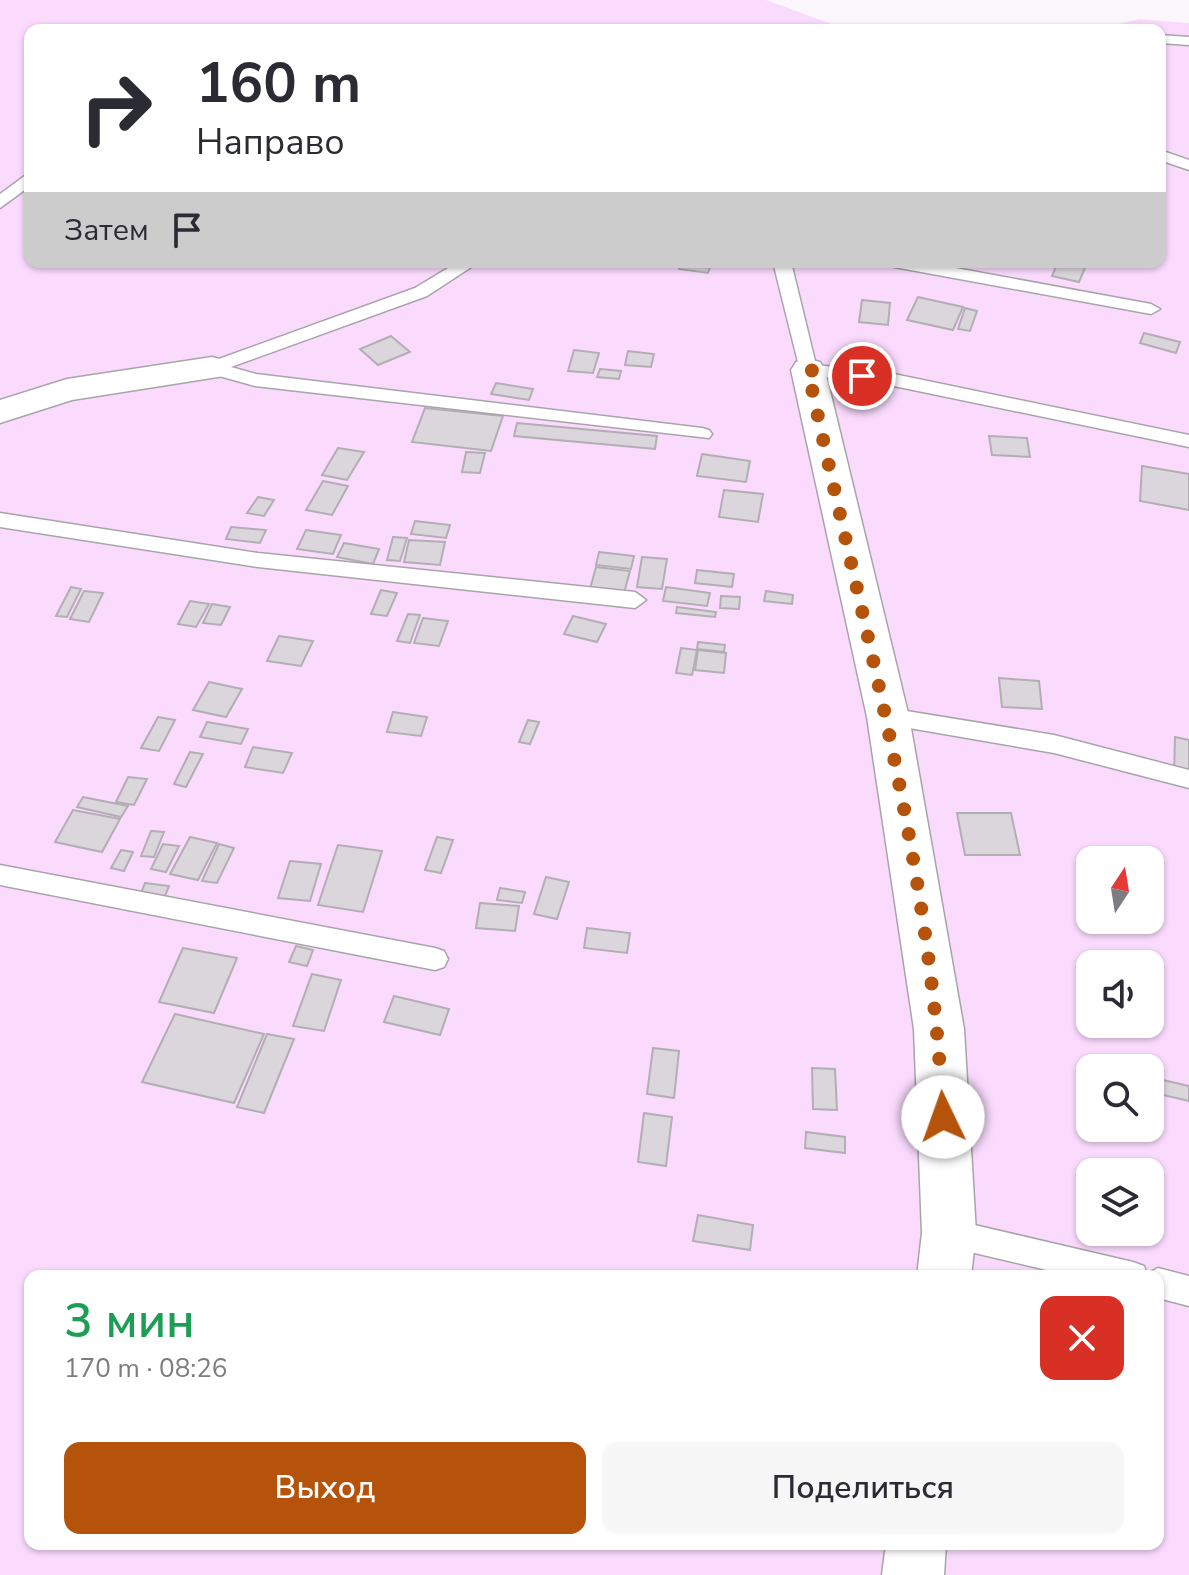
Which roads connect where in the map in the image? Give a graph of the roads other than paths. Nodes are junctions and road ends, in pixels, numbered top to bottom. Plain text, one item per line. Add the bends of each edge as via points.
1 (1166, 39) edge
2 (1189, 41) edge
3 (1166, 157) edge
4 (1189, 165) edge
5 (24, 182) edge
6 (0, 203) edge
7 (460, 268) edge
8 (783, 268) edge
9 (927, 268) edge
10 (1151, 309) dead end
11 (212, 368) junction
12 (808, 370) junction
13 (0, 412) edge
14 (702, 434) dead end
15 (1189, 441) edge
16 (0, 520) edge
17 (635, 600) dead end
18 (888, 717) junction
19 (1189, 779) edge
20 (0, 875) edge
21 (435, 959) dead end
22 (946, 1255) edge
23 (1080, 1270) edge
24 (1164, 1285) edge
25 (1189, 1291) edge
26 (915, 1550) edge
27 (913, 1575) edge

1 - 2 lane
3 - 4 lane
5 - 6 lane
7 - 11 lane via 421,292
8 - 12 lane
9 - 10 lane
11 - 13 street via 67,390
11 - 14 lane via 255,380
12 - 15 lane via 889,379
12 - 18 street
16 - 17 lane via 258,560
18 - 19 lane via 1054,744
18 - 22 street via 939,1029
20 - 21 lane
22 - 23 lane
24 - 25 lane
26 - 27 street

